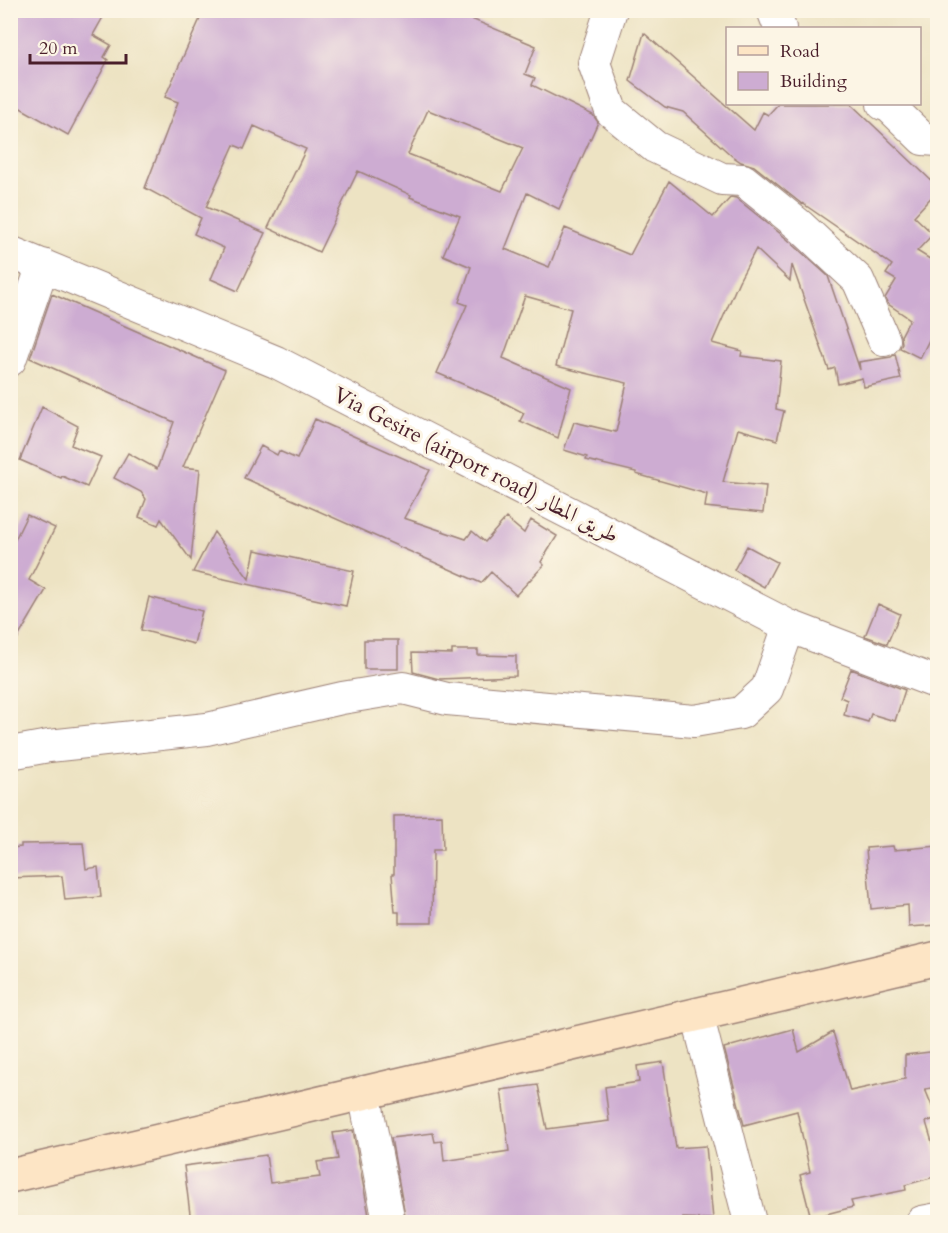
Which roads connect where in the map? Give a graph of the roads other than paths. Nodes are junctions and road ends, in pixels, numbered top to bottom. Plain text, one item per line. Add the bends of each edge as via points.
1 (611, 10) edge
2 (773, 10) edge
3 (780, 27) edge
4 (886, 105) edge
5 (938, 140) edge
6 (10, 252) edge
7 (43, 265) junction
8 (884, 340) dead end
9 (10, 360) edge
10 (789, 626) junction
11 (938, 684) edge
12 (10, 753) edge
13 (938, 958) edge
14 (697, 1014) junction
15 (364, 1092) junction
16 (10, 1176) edge
17 (938, 1218) edge
18 (389, 1222) edge
19 (750, 1222) edge
20 (922, 1222) edge

1 - 8 street via 594,63 611,111 655,147 722,179 743,180 799,225 858,280
2 - 3 street
4 - 5 street via 923,139
6 - 7 street, Via Gesire (airport road) طريق المطار
7 - 9 street
7 - 10 street, Via Gesire (airport road) طريق المطار via 276,362
10 - 11 street, Via Gesire (airport road) طريق المطار
10 - 12 street via 767,689 741,713 694,721 447,699 403,688 207,729
13 - 14 main road
14 - 15 main road
14 - 19 street
15 - 16 main road
15 - 18 street
17 - 20 street

